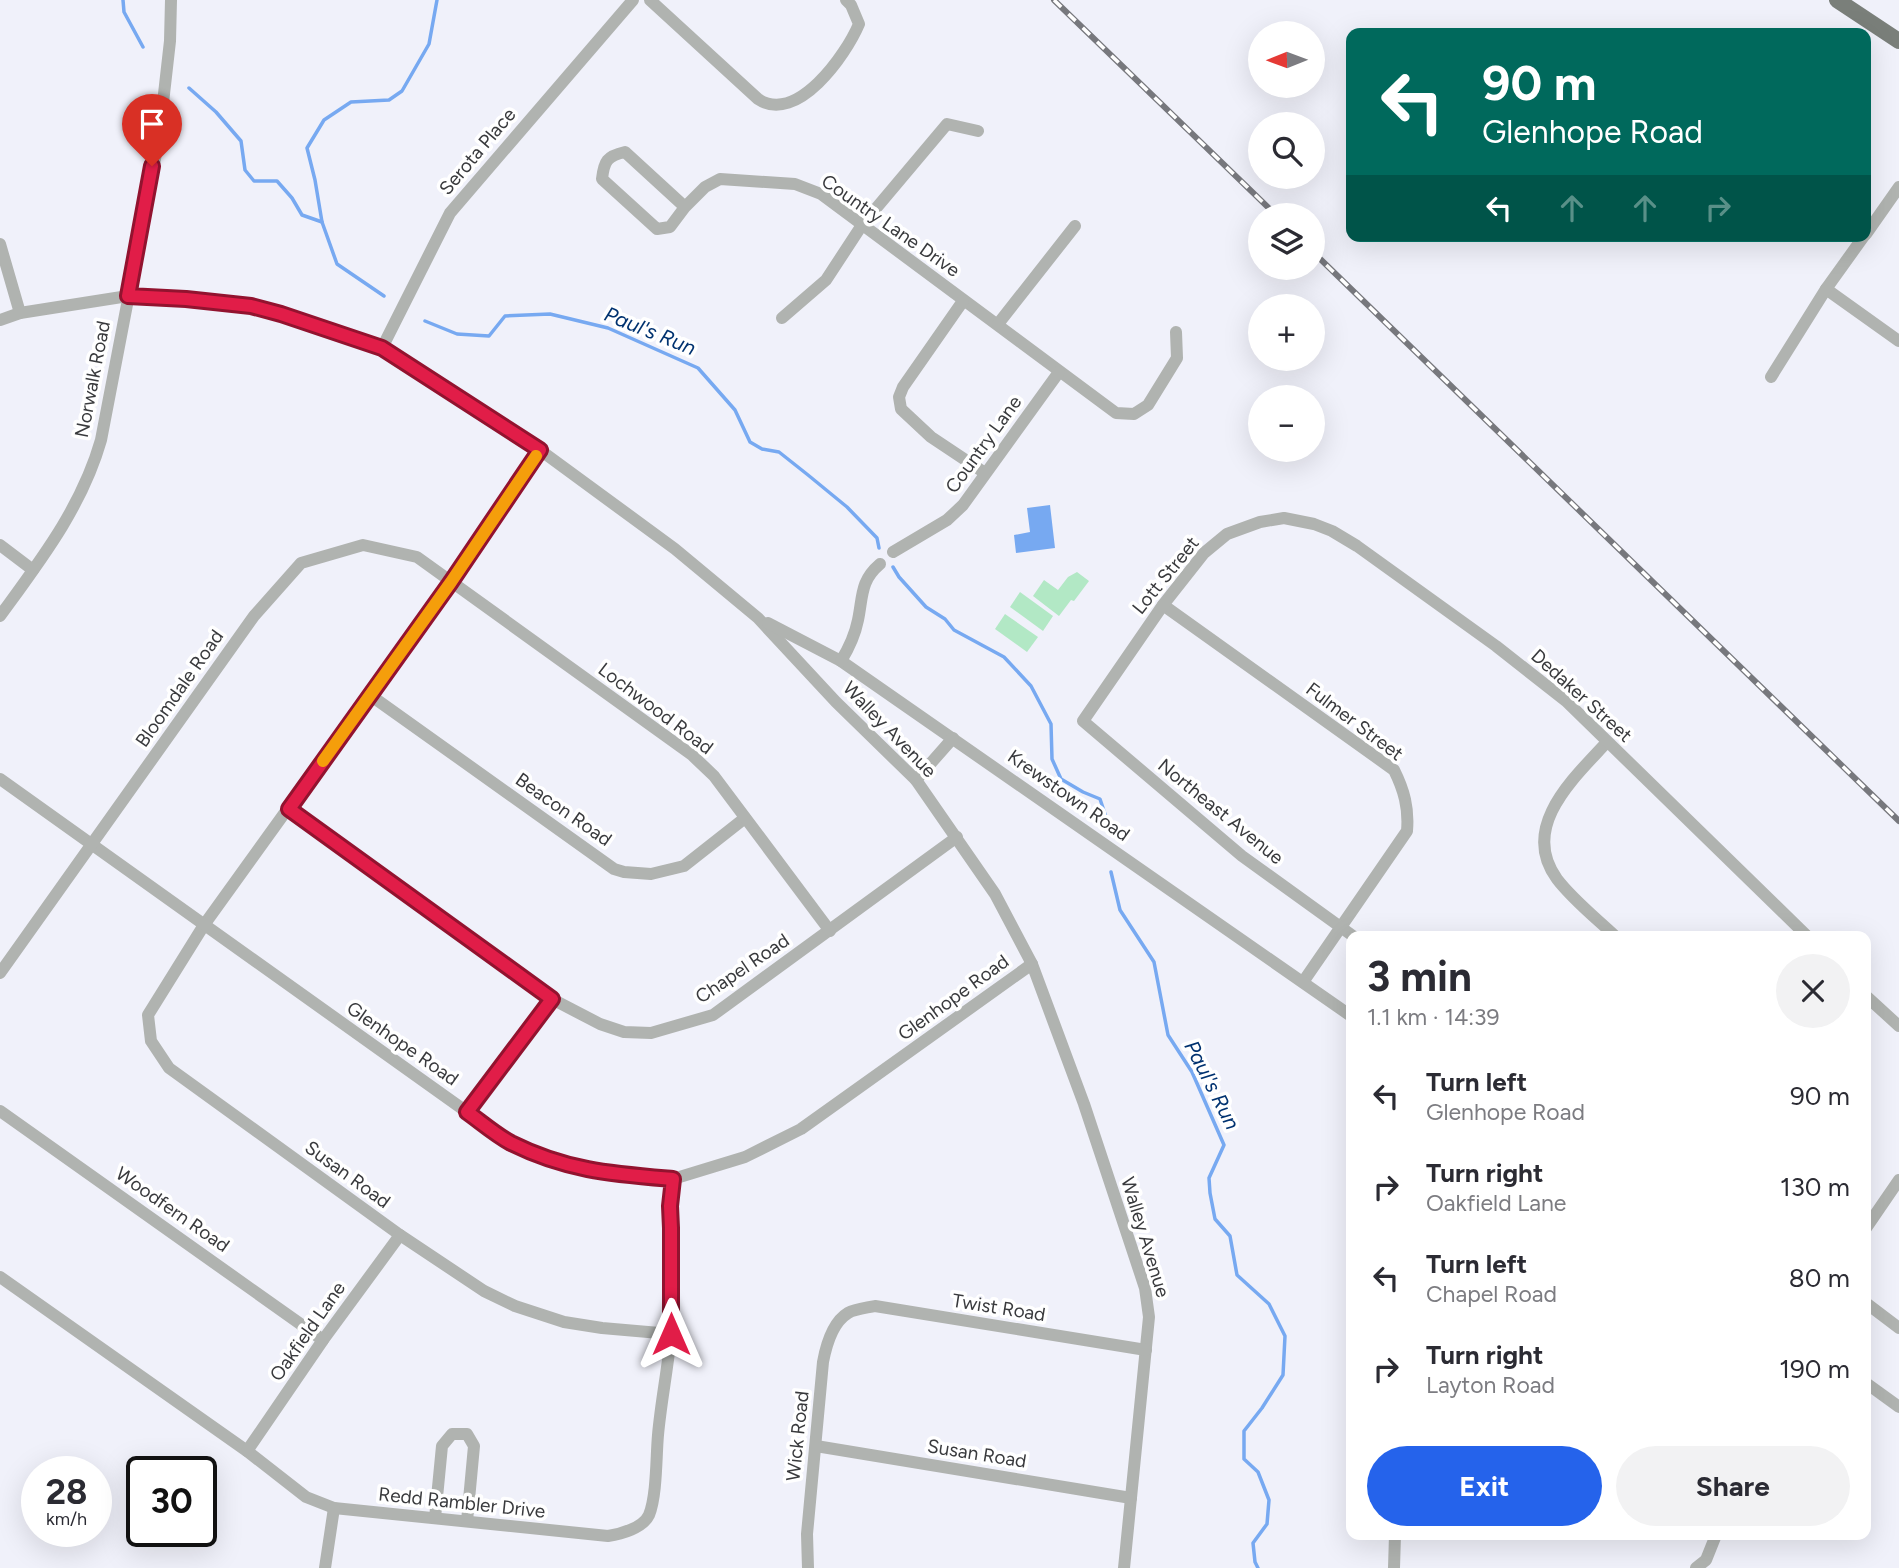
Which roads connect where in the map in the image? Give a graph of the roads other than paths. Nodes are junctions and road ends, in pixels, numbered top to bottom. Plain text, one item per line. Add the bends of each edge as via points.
1 (171, 0) edge
2 (634, 0) edge
3 (650, 0) edge
4 (846, 0) edge
5 (1837, 0) edge
6 (1899, 41) edge
7 (978, 131) dead end
8 (1899, 187) edge
9 (685, 207) junction
10 (862, 225) junction
11 (1075, 226) dead end
12 (1871, 227) edge
13 (1860, 242) edge
14 (0, 244) edge
15 (1826, 289) junction
16 (128, 296) junction
17 (963, 301) junction
18 (20, 313) junction
19 (782, 318) dead end
20 (0, 320) edge
21 (998, 324) junction
22 (1176, 332) dead end
23 (1899, 341) edge
24 (382, 348) junction
25 (1059, 372) junction
26 (1771, 377) dead end
27 (540, 450) junction
28 (985, 473) junction
29 (1302, 522) joint
30 (0, 545) edge
31 (893, 552) dead end
32 (880, 564) dead end
33 (33, 570) junction
34 (451, 582) junction
35 (1163, 605) junction
36 (0, 616) edge
37 (758, 618) junction
38 (841, 661) junction
39 (370, 695) junction
40 (1092, 706) joint
41 (953, 738) junction
42 (1607, 742) junction
43 (0, 779) edge
44 (916, 779) junction
45 (289, 809) junction
46 (745, 818) junction
47 (957, 837) junction
48 (91, 844) junction
49 (204, 925) junction
50 (1342, 928) junction
51 (830, 931) junction
52 (1346, 931) edge
53 (1610, 931) edge
54 (1802, 931) edge
55 (1031, 964) junction
56 (0, 973) edge
57 (1303, 982) junction
58 (552, 999) junction
59 (1871, 1004) edge
60 (1346, 1012) edge
61 (1899, 1026) edge
62 (0, 1111) edge
63 (467, 1112) junction
64 (673, 1179) junction
65 (1899, 1180) edge
66 (1871, 1221) edge
67 (400, 1235) junction
68 (0, 1277) edge
69 (1871, 1307) edge
70 (846, 1314) joint
71 (1899, 1328) edge
72 (671, 1334) junction
73 (323, 1340) junction
74 (1146, 1350) junction
75 (1871, 1387) edge
76 (1899, 1407) edge
77 (816, 1446) junction
78 (247, 1451) junction
79 (1131, 1499) junction
80 (334, 1508) junction
81 (435, 1518) junction
82 (467, 1521) junction
83 (1395, 1540) edge
84 (1714, 1540) edge
85 (326, 1568) edge
86 (808, 1568) edge
87 (1124, 1568) edge
88 (1394, 1568) edge
89 (1696, 1568) edge

1 - 16 street, Norwalk Road via 159,138
2 - 24 street, Serota Place via 450,213
3 - 4 street via 758,99 783,105 811,91 851,43 859,24
5 - 6 main road
7 - 10 street via 947,124
8 - 12 street
9 - 9 street, Country Lane Drive via 625,152 613,155 603,165 602,179 657,229 670,227
9 - 10 street, Country Lane Drive via 720,178 795,184 821,194
10 - 17 street, Country Lane Drive
10 - 19 street via 826,280
11 - 21 street
13 - 15 street
14 - 18 street
15 - 23 street
15 - 26 street
16 - 18 street, Walley Avenue
16 - 24 street, Walley Avenue via 251,306
16 - 33 street, Norwalk Road via 97,456 59,534
17 - 21 street, Country Lane Drive
17 - 28 street via 898,397 901,409 931,437
18 - 20 street, Walley Avenue
21 - 25 street, Country Lane Drive
22 - 25 street, Country Lane Drive via 1177,358 1148,405 1134,414 1116,413
24 - 27 street, Walley Avenue
25 - 28 street, Country Lane
27 - 34 street, Susan Road
27 - 37 street, Walley Avenue via 675,549
28 - 31 street, Country Lane via 947,520
29 - 35 street, Lott Street via 1260,522 1227,534 1204,553
29 - 42 street, Dedaker Street via 1332,531 1357,546 1496,646 1566,701
30 - 33 street
32 - 38 street via 863,588 852,644
33 - 36 street, Norwalk Road
34 - 39 street, Susan Road
34 - 46 street, Lochwood Road via 692,755
34 - 48 street, Bloomdale Road via 417,557 363,544 301,563 254,616
35 - 40 street, Lott Street
35 - 50 street, Fulmer Street via 1394,770 1407,802 1407,831
37 - 38 street, Krewstown Road
37 - 44 street, Walley Avenue
38 - 41 street, Krewstown Road
39 - 45 street, Susan Road
39 - 46 street, Beacon Road via 614,869 651,874 684,866
40 - 50 street, Northeast Avenue via 1083,721 1242,856
41 - 44 street
41 - 57 street, Krewstown Road
42 - 53 street via 1566,787 1547,819 1545,838 1546,858 1557,878
42 - 54 street, Dedaker Street
43 - 48 street, Glenhope Road
44 - 47 street, Walley Avenue
45 - 49 street, Susan Road
45 - 58 street, Chapel Road
46 - 51 street, Lochwood Road
47 - 51 street, Chapel Road
47 - 55 street, Walley Avenue via 995,894
48 - 49 street, Glenhope Road
48 - 56 street, Bloomdale Road
49 - 63 street, Glenhope Road
49 - 67 street, Susan Road via 148,1015 151,1041 169,1068
50 - 52 street, Northeast Avenue
50 - 57 street, Fulmer Street
51 - 58 street, Chapel Road via 713,1015 651,1033 624,1032 600,1024
55 - 64 street, Glenhope Road via 801,1129 745,1157
55 - 74 street, Walley Avenue via 1084,1104 1145,1288 1149,1317
57 - 60 street, Krewstown Road
58 - 63 street
59 - 61 street
62 - 73 street, Woodfern Road
63 - 64 street, Glenhope Road via 509,1142 555,1162 596,1172
64 - 72 street, Redd Rambler Drive
65 - 66 street
67 - 72 street, Susan Road via 484,1291 515,1306 564,1322
67 - 73 street, Oakfield Lane
68 - 78 street, Redd Rambler Drive
69 - 71 street
70 - 74 street, Twist Road via 875,1306
70 - 77 street, Wick Road via 827,1342
72 - 82 street, Redd Rambler Drive via 648,1517 634,1528 608,1536
73 - 78 street, Oakfield Lane
74 - 79 street, Walley Avenue
75 - 76 street
77 - 79 street, Susan Road
77 - 86 street, Wick Road
78 - 80 street, Redd Rambler Drive via 306,1497
79 - 87 street, Walley Avenue
80 - 81 street, Redd Rambler Drive
80 - 85 street
81 - 82 street, Redd Rambler Drive
81 - 82 street via 442,1446 452,1434 467,1434 474,1446
83 - 88 street
84 - 89 street via 1706,1560

